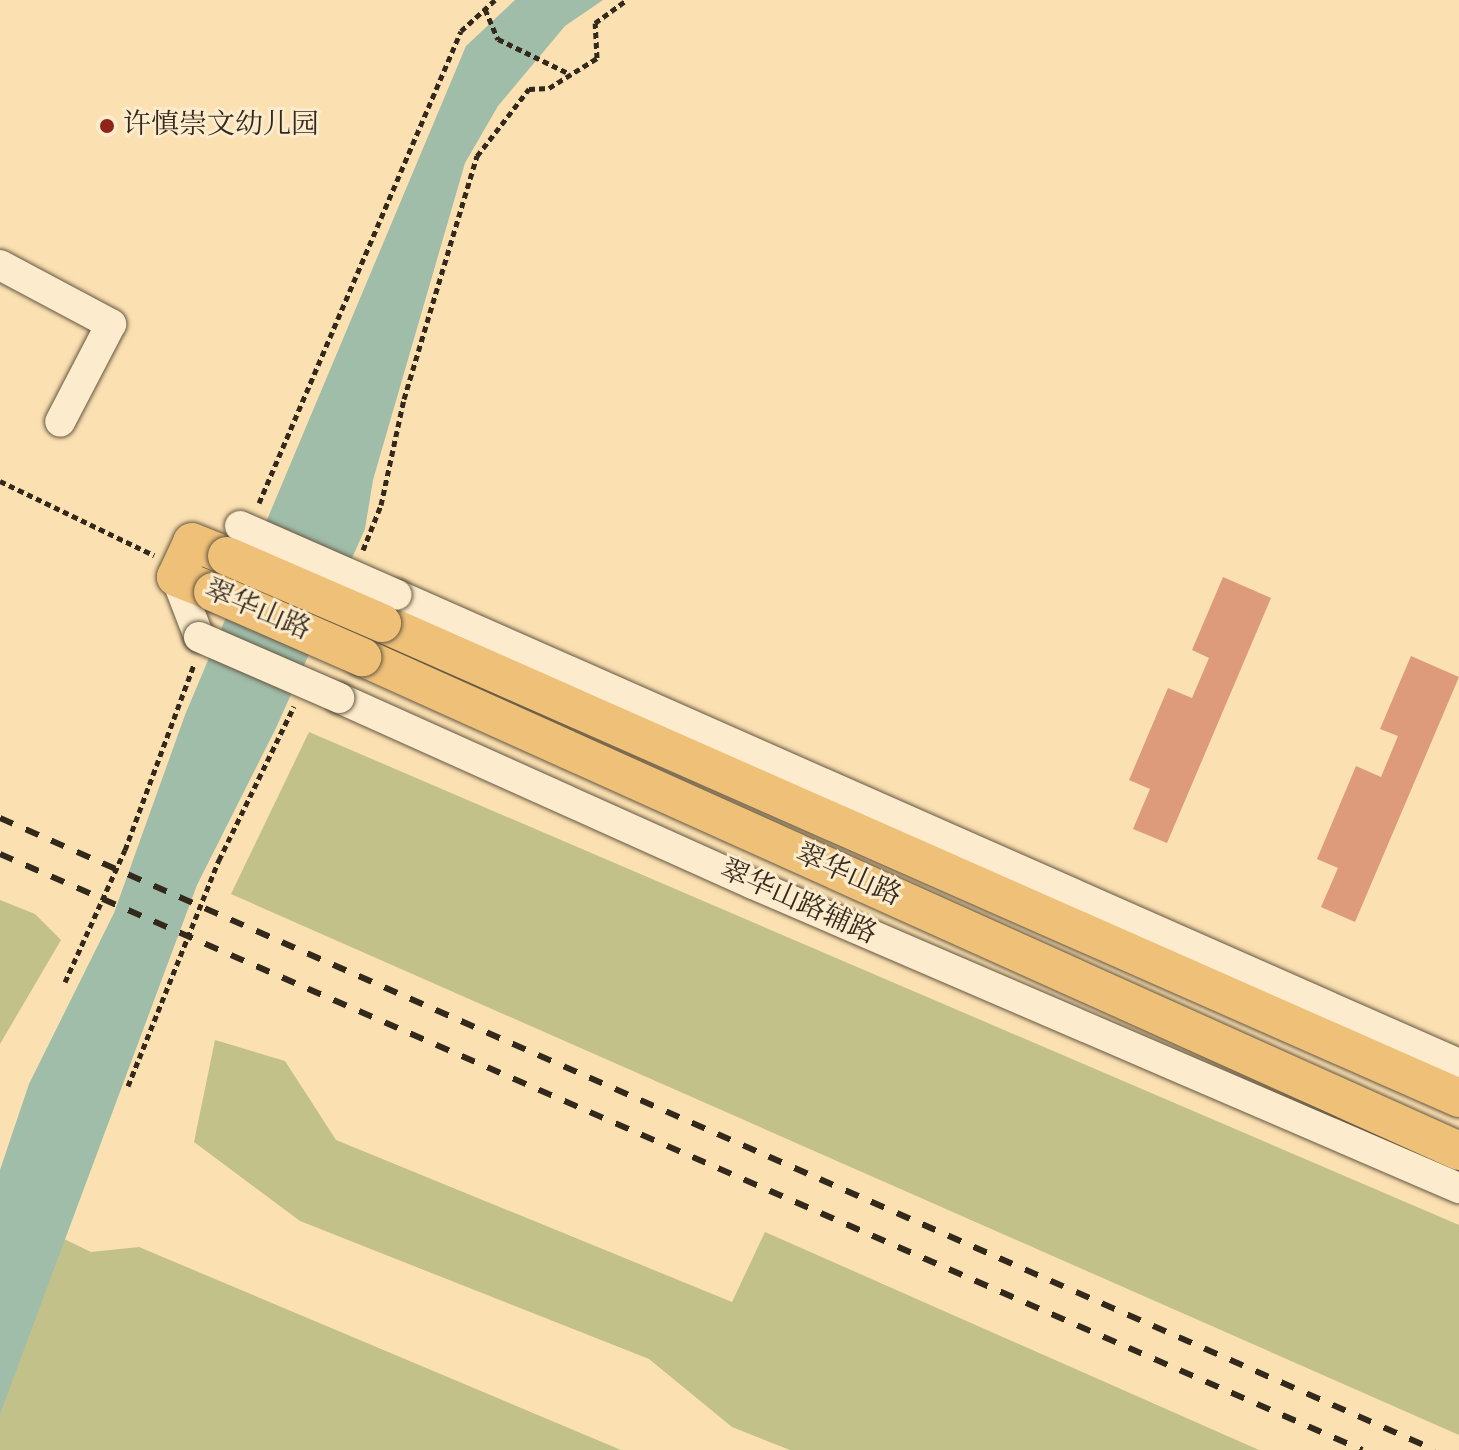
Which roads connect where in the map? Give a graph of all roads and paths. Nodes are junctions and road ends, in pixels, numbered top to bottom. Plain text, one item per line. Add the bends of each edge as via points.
1 (495, 0) edge
2 (627, 0) edge
3 (485, 9) junction
4 (570, 74) junction
5 (0, 265) edge
6 (60, 422) dead end
7 (0, 481) edge
8 (241, 531) junction
9 (361, 555) dead end
10 (183, 562) junction
11 (390, 609) junction
12 (198, 646) junction
13 (298, 697) dead end
14 (65, 982) dead end
15 (1459, 1064) edge
16 (128, 1086) dead end
17 (1459, 1098) edge
18 (1459, 1151) edge
19 (1459, 1188) edge

1 - 3 path
2 - 4 path via 595,23 597,58
3 - 4 path via 498,39
3 - 8 path via 461,31
4 - 9 path via 549,88 529,89 477,156 404,399 381,505
5 - 6 street via 111,324
7 - 10 path
8 - 10 main road, 翠华山路
8 - 11 main road, 翠华山路, bridge
10 - 12 street
10 - 18 main road, 翠华山路, bridge via 213,592
11 - 15 street
11 - 17 main road, 翠华山路
12 - 14 path via 125,850
12 - 19 street, 翠华山路辅路, bridge via 339,698 753,884
13 - 16 path via 219,860

